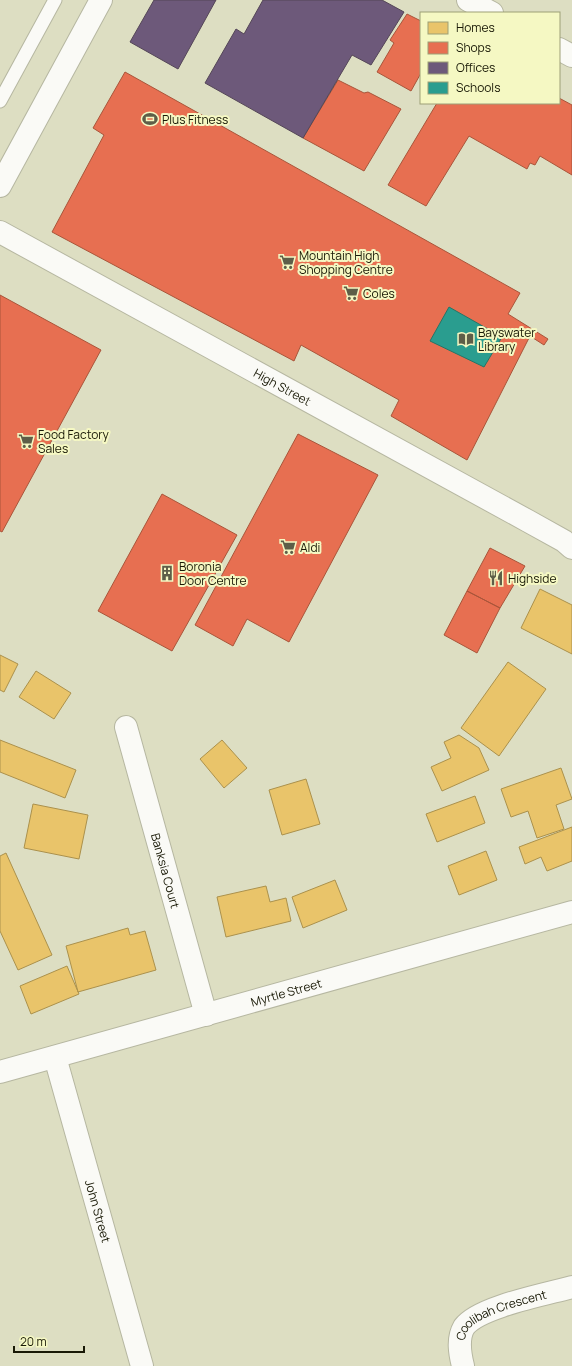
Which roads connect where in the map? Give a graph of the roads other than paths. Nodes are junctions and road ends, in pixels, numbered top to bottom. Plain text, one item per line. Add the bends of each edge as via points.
1 (55, 0) edge
2 (101, 0) edge
3 (560, 50) edge
4 (572, 56) edge
5 (0, 101) edge
6 (0, 186) edge
7 (0, 232) edge
8 (569, 544) edge
9 (126, 727) dead end
10 (572, 912) edge
11 (206, 1015) junction
12 (55, 1057) junction
13 (0, 1072) edge
14 (572, 1287) edge
15 (142, 1366) edge
16 (463, 1366) edge

1 - 5 lane
2 - 6 street
3 - 4 street
7 - 8 street, High Street
9 - 11 street, Banksia Court
10 - 11 street, Myrtle Street
11 - 12 street, Myrtle Street
12 - 13 street, Myrtle Street
12 - 15 street, John Street
14 - 16 street, Coolibah Crescent via 485,1311 470,1319 463,1328 459,1347

